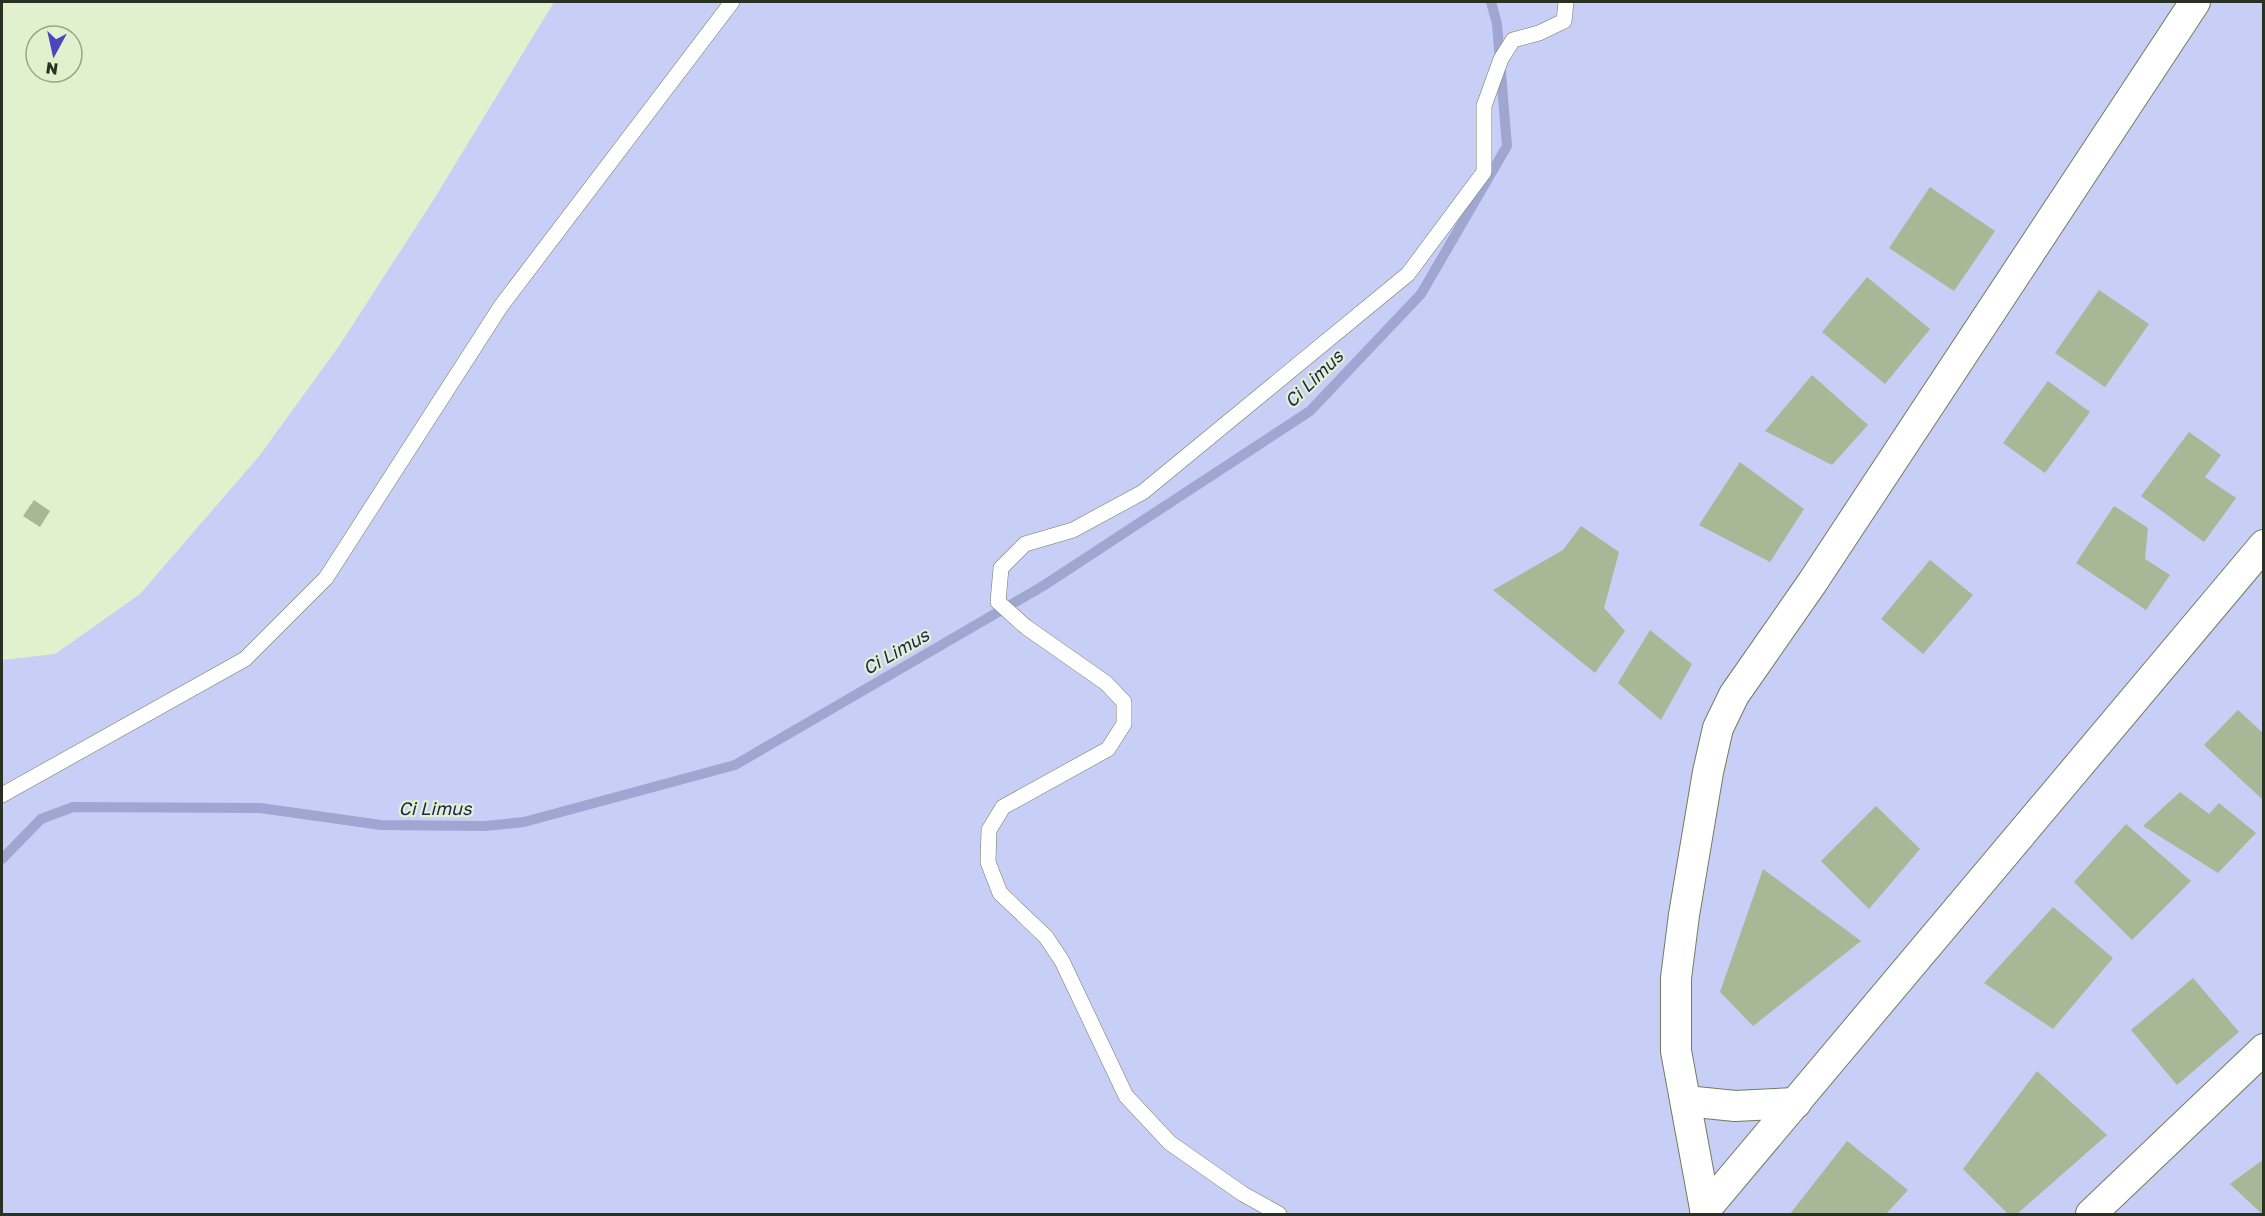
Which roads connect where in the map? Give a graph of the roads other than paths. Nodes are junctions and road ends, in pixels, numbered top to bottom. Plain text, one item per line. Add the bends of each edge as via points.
1 (732, 2) edge
2 (1566, 2) edge
3 (2194, 2) edge
4 (2264, 545) edge
5 (2, 795) edge
6 (2264, 1049) edge
7 (1686, 1101) junction
8 (1796, 1103) junction
9 (1706, 1212) edge
10 (1279, 1215) edge
11 (2091, 1215) edge

1 - 5 lane via 501,306 326,578 245,659
2 - 10 lane via 1564,21 1513,40 1501,59 1484,106 1484,172 1408,274 1143,492 1073,530 1025,544 1001,568 999,602 1026,627 1106,683 1124,702 1124,724 1108,749 1003,807 989,830 988,862 1000,893 1046,937 1062,961 1126,1096 1170,1143
3 - 7 street via 1812,583 1734,695 1718,728 1676,978 1676,1051
4 - 8 street
6 - 11 street
7 - 8 street via 1735,1106
7 - 9 street
8 - 9 street

